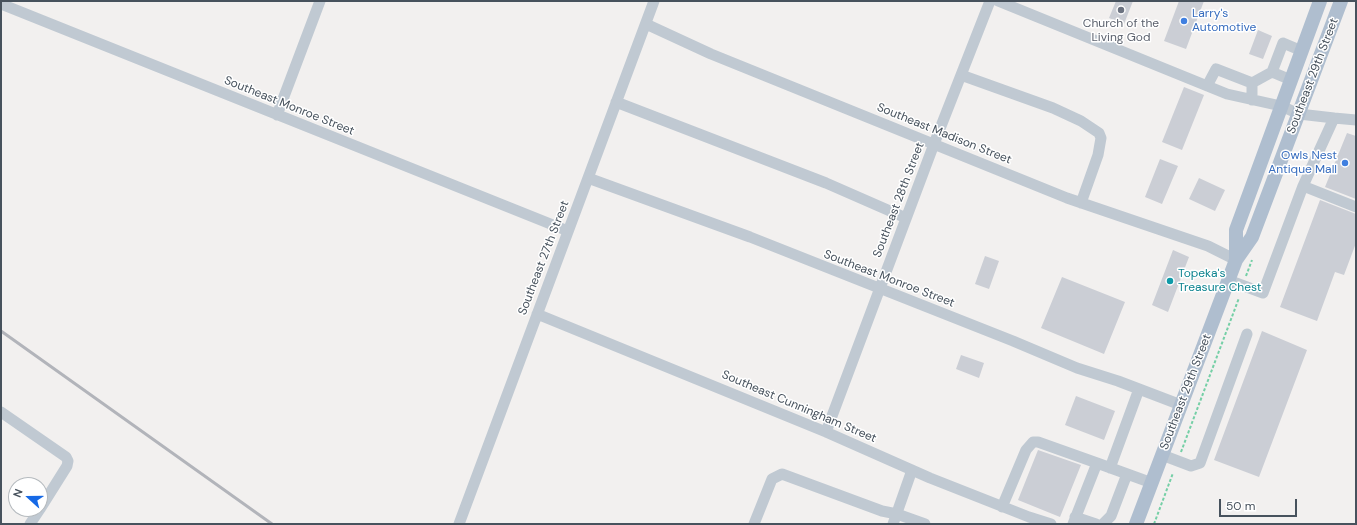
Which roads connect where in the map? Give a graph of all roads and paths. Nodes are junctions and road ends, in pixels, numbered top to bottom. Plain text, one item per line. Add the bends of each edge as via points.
1 (320, 1) edge
2 (654, 1) edge
3 (990, 1) edge
4 (998, 1) edge
5 (1320, 1) edge
6 (1341, 1) edge
7 (1, 4) edge
8 (646, 24) junction
9 (1302, 51) junction
10 (1272, 72) junction
11 (961, 75) junction
12 (1291, 80) junction
13 (1252, 84) junction
14 (1207, 86) junction
15 (1252, 100) junction
16 (616, 102) junction
17 (1281, 106) junction
18 (1299, 114) junction
19 (277, 115) junction
20 (1334, 118) junction
21 (1356, 120) edge
22 (934, 144) junction
23 (588, 178) junction
24 (1303, 186) junction
25 (1081, 203) junction
26 (1356, 207) edge
27 (906, 218) junction
28 (568, 231) junction
29 (1236, 260) junction
30 (1228, 280) junction
31 (878, 289) junction
32 (1239, 298) dead end
33 (536, 314) junction
34 (1247, 334) dead end
35 (1139, 389) junction
36 (1181, 405) junction
37 (1, 412) edge
38 (826, 432) junction
39 (1180, 454) dead end
40 (1162, 455) junction
41 (1097, 463) junction
42 (1110, 468) junction
43 (912, 470) junction
44 (1173, 473) dead end
45 (1127, 474) junction
46 (1152, 483) junction
47 (48, 496) edge
48 (1002, 507) junction
49 (895, 519) edge
50 (1021, 519) edge
51 (1074, 520) edge
52 (460, 524) edge
53 (754, 524) edge
54 (925, 524) edge
55 (1051, 524) edge
56 (1096, 524) edge
57 (1103, 524) edge
58 (1136, 524) edge
59 (1154, 524) edge

1 - 19 street
2 - 8 street, Southeast 27th Street
3 - 11 street, Southeast 28th Street
4 - 14 street
5 - 9 main road, Southeast 29th Street
6 - 18 main road, Southeast 29th Street
7 - 19 street, Southeast Monroe Street
8 - 16 street, Southeast 27th Street
8 - 22 street, Southeast Madison Street via 711,54
9 - 10 street via 1283,43
9 - 12 main road, Southeast 29th Street
10 - 12 street
10 - 13 street
11 - 22 street, Southeast 28th Street
11 - 25 street via 1053,108 1099,133 1101,138 1098,155
12 - 17 main road, Southeast 29th Street
13 - 14 street via 1216,69
13 - 15 street
14 - 15 street
15 - 17 street
16 - 23 street, Southeast 27th Street
16 - 27 street via 826,183
17 - 18 street
17 - 29 main road, Southeast 29th Street via 1236,230
18 - 20 street
18 - 29 main road, Southeast 29th Street via 1252,237
19 - 28 street, Southeast Monroe Street
20 - 21 street
20 - 24 street
22 - 25 street, Southeast Madison Street
22 - 27 street, Southeast 28th Street
23 - 28 street, Southeast 27th Street
23 - 31 street, Southeast Monroe Street via 750,237
24 - 26 street
24 - 30 street via 1263,293
25 - 29 street, Southeast Madison Street via 1208,246
27 - 31 street, Southeast 28th Street
28 - 33 street, Southeast 27th Street
29 - 30 main road, Southeast 29th Street
30 - 36 main road, Southeast 29th Street
31 - 35 street, Southeast Monroe Street via 1014,341 1076,368
31 - 38 street, Southeast 28th Street
32 - 39 path
33 - 38 street, Southeast Cunningham Street
33 - 52 street, Southeast 27th Street
34 - 40 street via 1200,463 1191,466
35 - 36 street, Southeast Monroe Street
35 - 42 street
36 - 40 main road, Southeast 29th Street
37 - 47 street via 66,457 67,466
38 - 43 street, Southeast Cunningham Street
40 - 46 main road, Southeast 29th Street
41 - 42 street
41 - 48 street via 1033,442 1026,450
41 - 51 street
42 - 45 street
43 - 48 street, Southeast Cunningham Street
43 - 49 street
44 - 59 path
45 - 46 street
45 - 57 street via 1111,516
46 - 58 main road, Southeast 29th Street
48 - 50 street, Southeast Cunningham Street
49 - 53 street via 882,511 782,474 772,479
49 - 54 street
50 - 55 street, Southeast Cunningham Street
51 - 56 street

